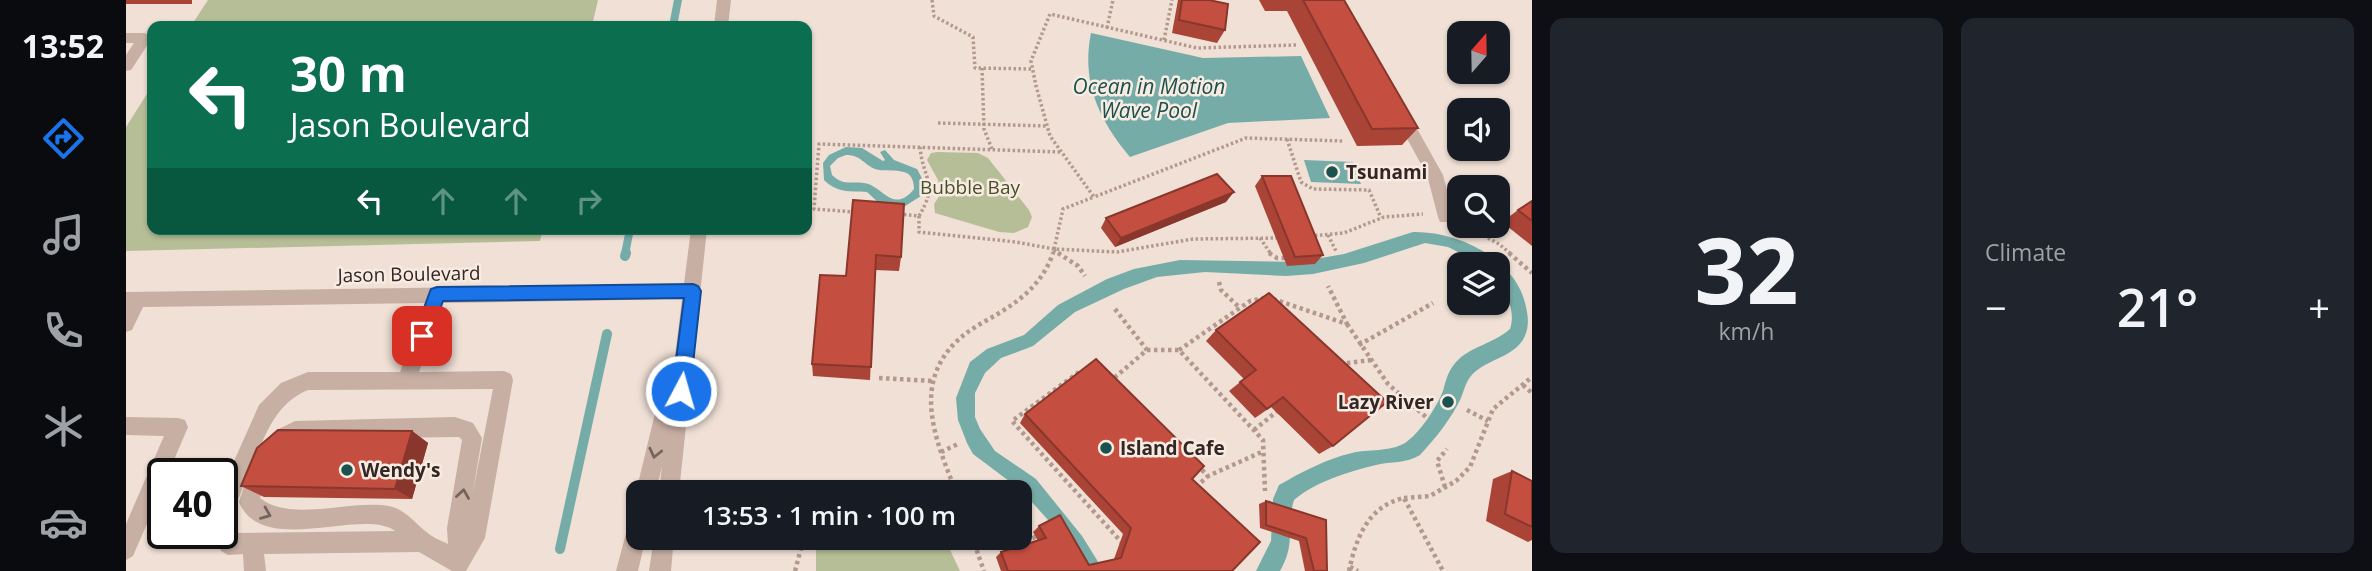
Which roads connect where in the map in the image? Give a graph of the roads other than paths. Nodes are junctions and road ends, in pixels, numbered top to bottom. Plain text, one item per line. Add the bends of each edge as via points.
1 (724, 0) edge
2 (722, 21) edge
3 (126, 38) edge
4 (126, 66) edge
5 (1396, 105) edge
6 (1446, 218) road end
7 (698, 235) edge
8 (693, 291) junction
9 (437, 294) junction
10 (132, 300) edge
11 (126, 324) edge
12 (407, 379) junction
13 (126, 426) edge
14 (238, 475) edge
15 (649, 480) edge
16 (671, 480) edge
17 (421, 541) junction
18 (253, 543) junction
19 (238, 544) edge
20 (126, 550) edge
21 (632, 550) edge
22 (662, 550) edge
23 (459, 566) edge
24 (255, 571) edge
25 (627, 571) edge
26 (660, 571) edge

1 - 2 street
3 - 4 street via 145,38
5 - 6 street via 1435,175
7 - 8 street
8 - 9 street, Jason Boulevard
8 -> 15 street
8 - 16 street
9 - 10 street, Jason Boulevard
9 - 12 street
10 - 11 street
12 - 14 street via 308,381 288,389 265,411
12 - 23 street via 504,380 475,538
13 - 20 street via 178,427
17 - 18 street
17 - 23 street
23 -> 17 street via 457,528 472,438 466,430 455,426 295,430 273,443 261,462 249,502 257,511 280,519 394,518
18 - 19 street
18 - 24 street
21 - 25 street
22 - 26 street

